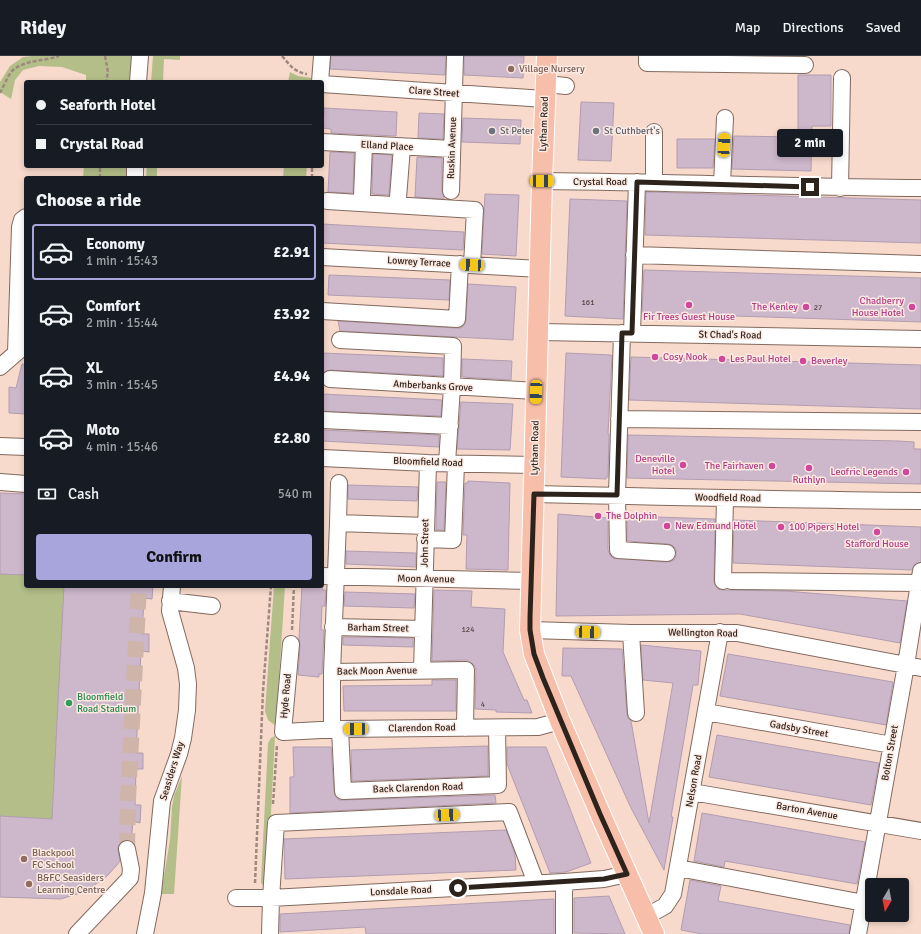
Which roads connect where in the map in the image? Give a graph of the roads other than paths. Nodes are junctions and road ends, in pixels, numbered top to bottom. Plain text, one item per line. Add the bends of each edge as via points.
1 (140, 56) edge
2 (322, 56) edge
3 (455, 56) edge
4 (547, 56) edge
5 (647, 56) edge
6 (805, 65) dead end
7 (842, 78) dead end
8 (138, 80) edge
9 (318, 80) edge
10 (324, 81) edge
11 (566, 86) dead end
12 (545, 92) junction
13 (454, 94) junction
14 (725, 118) dead end
15 (654, 132) dead end
16 (324, 142) edge
17 (364, 145) junction
18 (402, 147) junction
19 (452, 149) junction
20 (542, 181) junction
21 (637, 182) junction
22 (654, 182) junction
23 (722, 184) junction
24 (840, 188) junction
25 (921, 188) edge
26 (451, 191) dead end
27 (362, 197) dead end
28 (398, 198) dead end
29 (327, 201) dead end
30 (24, 218) edge
31 (634, 255) junction
32 (324, 257) edge
33 (921, 264) edge
34 (466, 265) junction
35 (541, 269) junction
36 (324, 311) edge
37 (539, 332) junction
38 (627, 333) junction
39 (921, 339) edge
40 (340, 340) dead end
41 (21, 349) edge
42 (0, 367) edge
43 (330, 379) dead end
44 (452, 387) junction
45 (536, 392) junction
46 (619, 418) junction
47 (324, 420) edge
48 (921, 422) edge
49 (450, 426) junction
50 (0, 446) edge
51 (24, 447) edge
52 (324, 458) edge
53 (428, 463) junction
54 (452, 463) junction
55 (534, 465) junction
56 (0, 482) edge
57 (339, 483) dead end
58 (24, 484) edge
59 (534, 494) junction
60 (617, 495) junction
61 (725, 499) junction
62 (921, 501) edge
63 (338, 523) junction
64 (425, 532) junction
65 (667, 553) dead end
66 (328, 577) edge
67 (920, 577) edge
68 (424, 579) junction
69 (531, 581) junction
70 (171, 594) edge
71 (212, 606) dead end
72 (333, 627) junction
73 (423, 629) junction
74 (530, 630) junction
75 (720, 632) junction
76 (631, 633) junction
77 (291, 644) road end
78 (914, 666) edge
79 (422, 671) junction
80 (332, 672) junction
81 (706, 712) junction
82 (636, 713) dead end
83 (560, 721) junction
84 (465, 728) junction
85 (497, 728) junction
86 (336, 730) junction
87 (283, 732) joint
88 (892, 746) junction
89 (692, 792) junction
90 (878, 824) junction
91 (921, 831) edge
92 (127, 849) tunnel mouth
93 (678, 868) junction
94 (627, 874) junction
95 (564, 882) junction
96 (536, 883) junction
97 (236, 898) dead end
98 (271, 898) junction
99 (864, 903) junction
100 (647, 916) junction
101 (77, 934) edge
102 (145, 934) edge
103 (270, 934) edge
104 (564, 934) edge
105 (654, 934) edge
106 (858, 934) edge

1 - 8 street
2 - 9 street
3 - 13 street, Ruskin Avenue
4 - 12 main road, Lytham Road
5 - 6 street via 647,63
7 - 24 street
10 - 13 street, Clare Street
11 - 12 street, Clare Street
12 - 13 street, Clare Street
12 - 20 main road, Lytham Road
13 - 19 street, Ruskin Avenue
14 - 23 street
15 - 22 street
16 - 17 street, Elland Place
17 - 18 street, Elland Place
17 - 27 street
18 - 19 street, Elland Place
18 - 28 street
19 - 26 street, Ruskin Avenue
20 - 21 street, Crystal Road
20 - 35 main road, Lytham Road
21 - 22 street, Crystal Road
21 - 31 street
22 - 23 street, Crystal Road
23 - 24 street, Crystal Road
24 - 25 street, Crystal Road
29 - 34 street via 475,210
30 - 41 street via 20,227
31 - 33 street
31 - 38 street
32 - 34 street, Lowrey Terrace
34 - 35 street, Lowrey Terrace
34 - 36 street via 457,319
35 - 37 main road, Lytham Road
37 - 38 street, St Chad's Road
37 - 45 main road, Lytham Road
38 - 39 street, St Chad's Road
38 - 46 street
40 - 44 street via 453,346
41 - 42 street
43 - 44 street, Amberbanks Grove
44 - 45 street, Amberbanks Grove
44 - 49 street
45 - 55 main road, Lytham Road
46 - 48 street
46 - 60 street
47 - 49 street
49 - 54 street
50 - 51 street
52 - 53 street, Bloomfield Road
53 - 54 street, Bloomfield Road
53 - 64 street, John Street
54 - 55 street, Bloomfield Road
54 - 64 street via 453,540
55 - 59 main road, Lytham Road
56 - 58 street
57 - 63 street
59 - 60 street, Woodfield Road
59 - 69 main road, Lytham Road
60 - 61 street, Woodfield Road
60 - 65 street via 618,550
61 - 62 street, Woodfield Road
61 - 67 street via 727,581
63 - 64 street
63 - 66 street
64 - 68 street, John Street
66 - 68 street, Moon Avenue
66 - 72 street
67 - 78 street, Bolton Street
68 - 69 street, Moon Avenue
68 - 73 street, John Street
69 - 74 main road, Lytham Road
70 - 71 street
70 - 102 street, Seasiders Way via 172,620 186,668 187,710 179,754 162,801 153,893
72 - 73 street, Barham Street
72 - 80 street
73 - 79 street, John Street
74 - 76 street, Wellington Road
74 - 83 main road, Lytham Road via 534,654
75 - 76 street, Wellington Road
75 - 78 street, Wellington Road via 737,632
75 - 81 street, Nelson Road
76 - 82 street
77 - 87 street, Hyde Road
78 - 88 street, Bolton Street
79 - 80 street, Back Moon Avenue
79 - 84 street, Back Moon Avenue via 466,670
80 - 86 street
81 - 88 street, Gadsby Street
81 - 89 street, Nelson Road
83 - 85 street, Clarendon Road via 538,727
83 - 94 main road, Lytham Road
84 - 85 street, Clarendon Road
84 - 86 street, Clarendon Road
85 - 86 street, Back Clarendon Road via 498,785 343,791
86 - 87 street, Clarendon Road
88 - 90 street, Bolton Street
89 - 90 street, Barton Avenue
89 - 93 street, Nelson Road
90 - 91 street, Barton Avenue
90 - 99 street, Bolton Street
92 - 101 street via 130,878
93 - 99 street
93 - 100 street, Nelson Road via 673,894 665,906
94 - 95 street, Lonsdale Road via 604,879
94 - 100 main road, Lytham Road
95 - 96 street, Lonsdale Road
95 - 104 street
96 - 98 street, Lonsdale Road
96 - 98 street via 509,812 276,824
97 - 98 street, Lonsdale Road
98 - 103 street
99 - 106 street, Bolton Street
100 - 105 main road, Lytham Road

